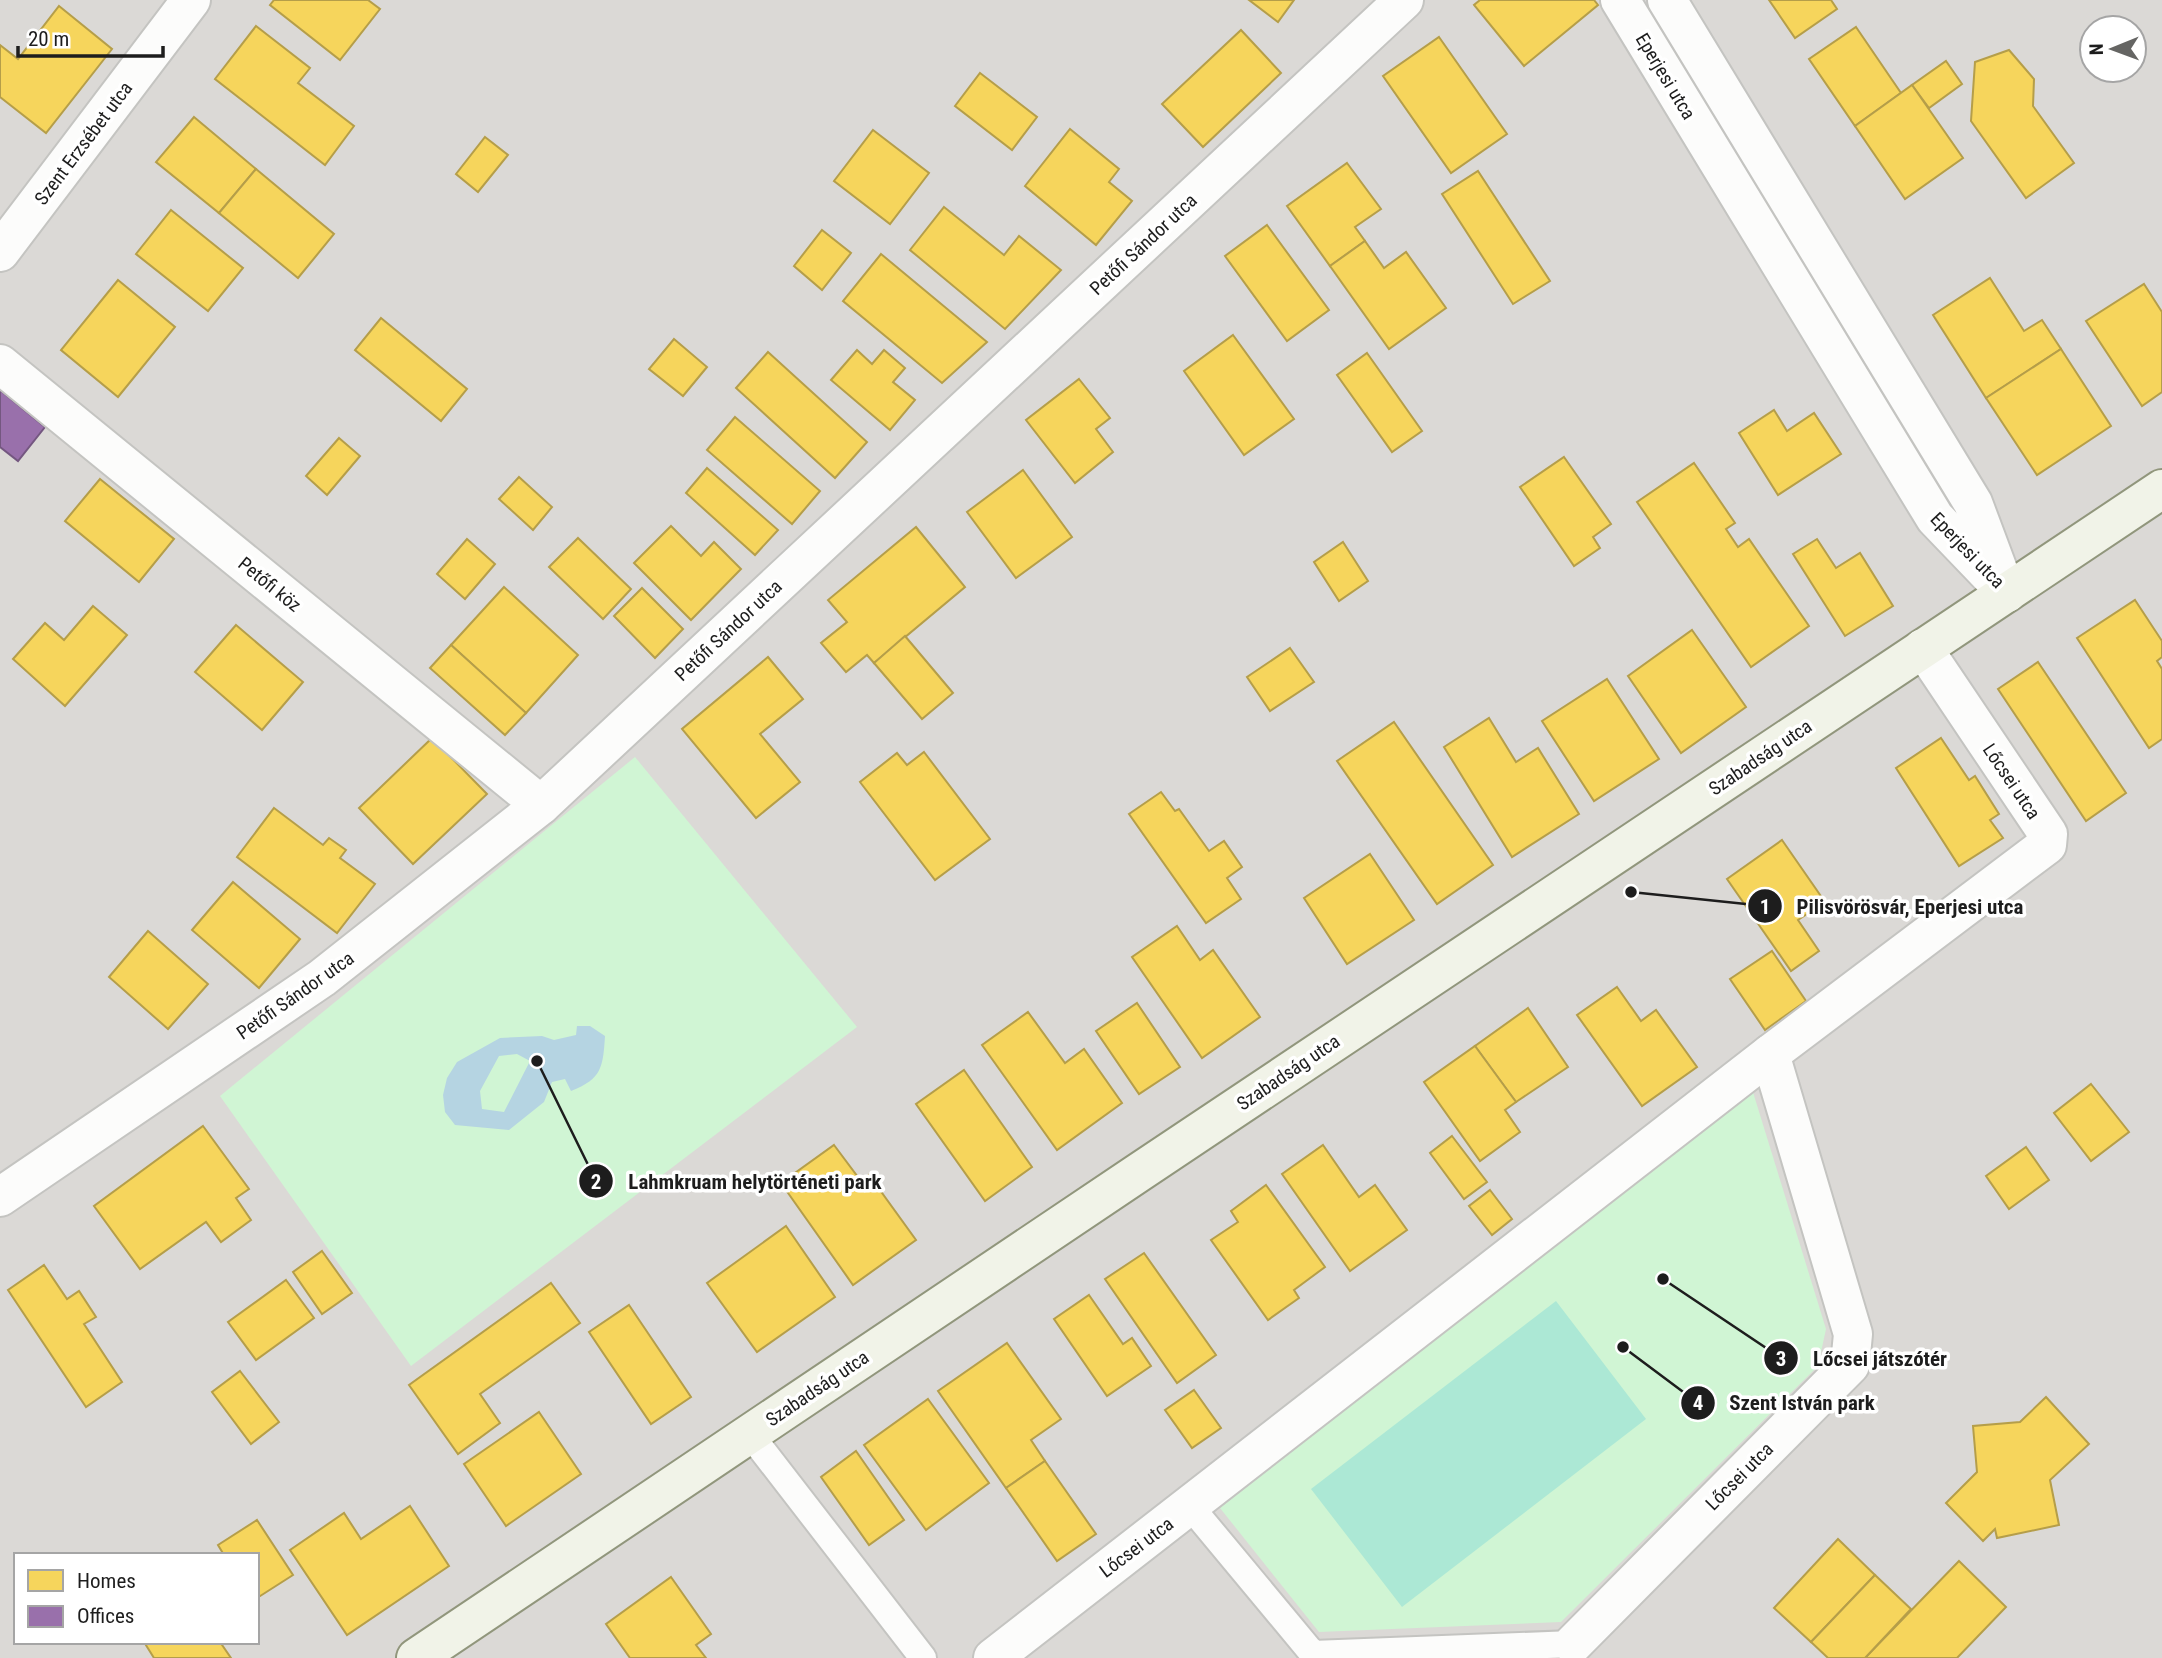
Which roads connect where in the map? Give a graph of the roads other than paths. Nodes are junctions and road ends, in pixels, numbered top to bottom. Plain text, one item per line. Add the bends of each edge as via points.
1 (191, 0) edge
2 (1404, 0) edge
3 (1620, 0) edge
4 (1667, 0) edge
5 (0, 252) edge
6 (0, 364) edge
7 (2162, 489) edge
8 (2007, 593) junction
9 (1923, 648) junction
10 (541, 804) junction
11 (1770, 1054) junction
12 (0, 1197) edge
13 (749, 1433) junction
14 (1190, 1506) junction
15 (1573, 1644) joint
16 (416, 1658) edge
17 (922, 1658) edge
18 (993, 1658) edge

1 - 5 street, Szent Erzsébet utca
2 - 10 street, Petőfi Sándor utca
3 - 8 street, Eperjesi utca via 1935,518
4 - 8 street, Eperjesi utca via 1973,503
6 - 10 street, Petőfi köz
7 - 8 street, Szabadság utca
8 - 9 street, Szabadság utca
9 - 11 street, Lőcsei utca via 2048,834 2047,845
9 - 13 street, Szabadság utca
10 - 12 street, Petőfi Sándor utca via 322,978
11 - 14 street
11 - 15 street, Lőcsei utca via 1853,1334 1850,1365
13 - 16 street, Szabadság utca
13 - 17 lane
14 - 15 lane, Lőcsei utca via 1313,1654
14 - 18 street, Lőcsei utca

